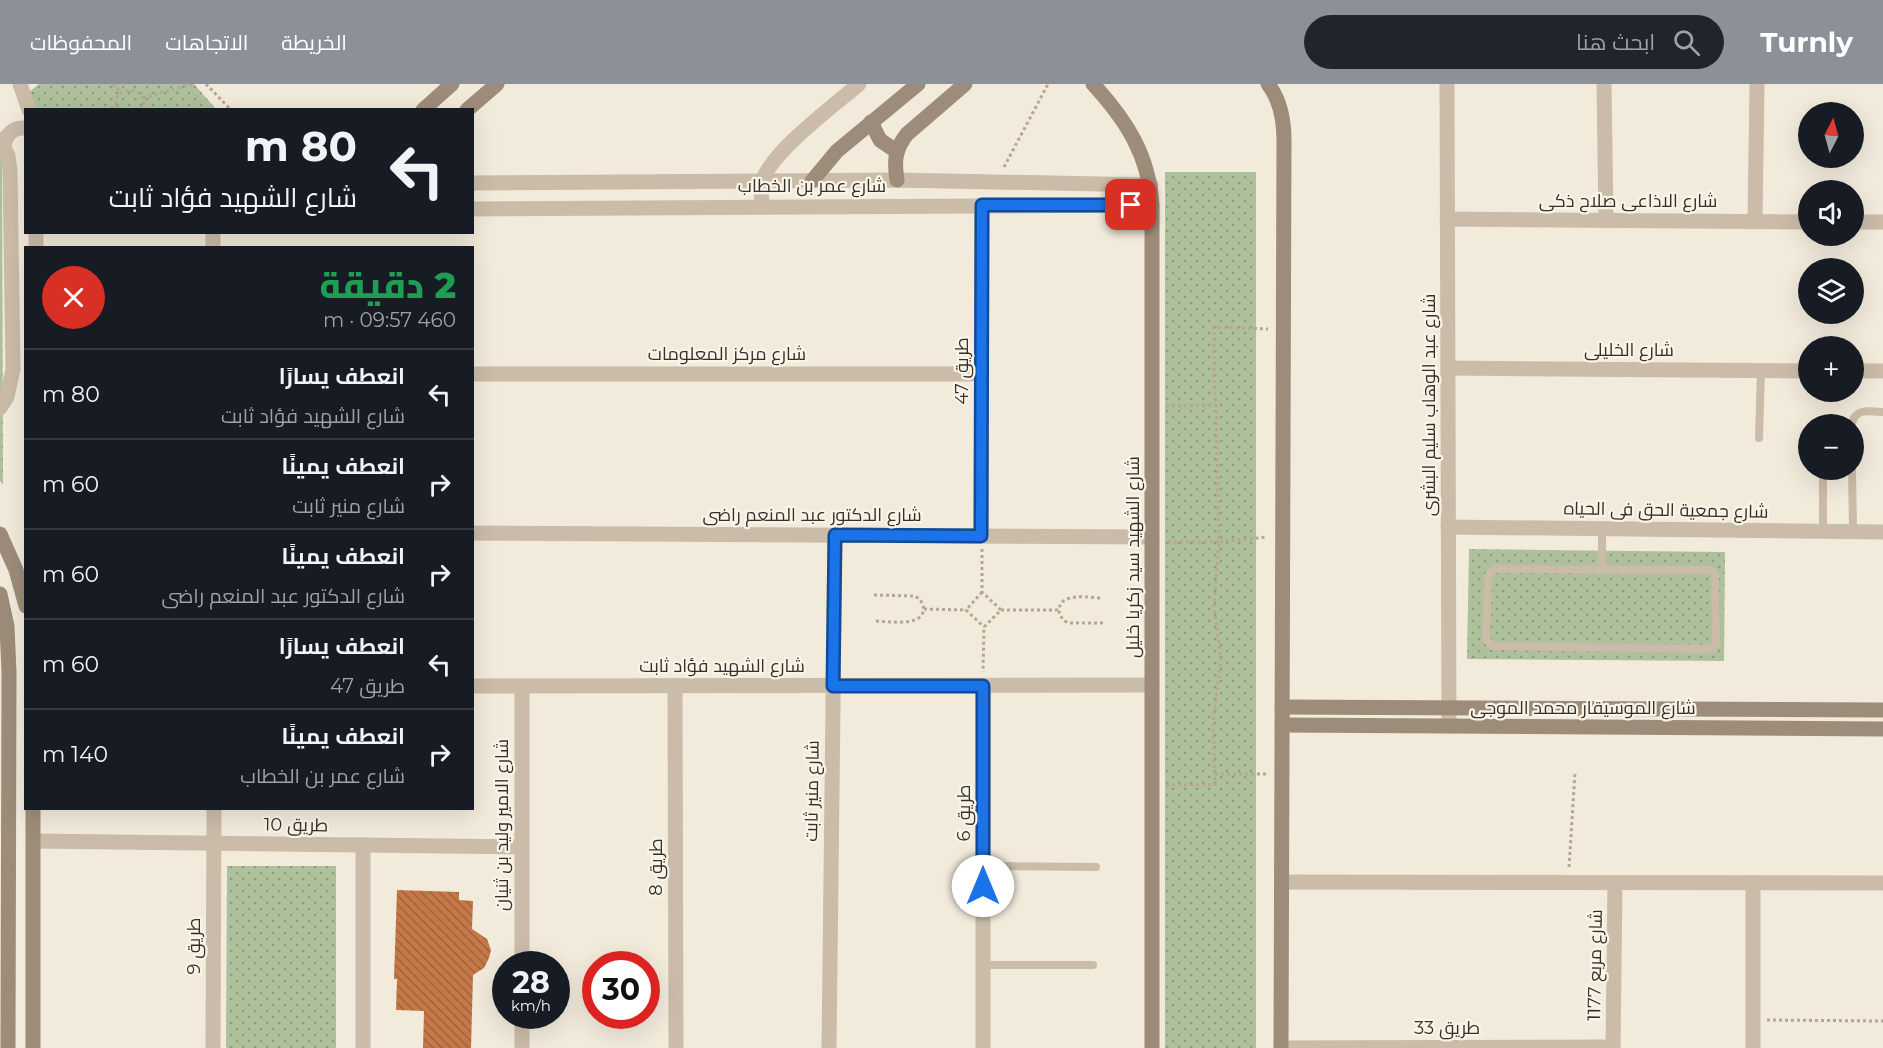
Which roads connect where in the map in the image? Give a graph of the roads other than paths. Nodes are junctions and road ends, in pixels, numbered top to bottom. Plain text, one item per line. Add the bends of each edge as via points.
1 (20, 84) edge
2 (452, 84) edge
3 (497, 84) edge
4 (858, 84) edge
5 (918, 84) edge
6 (965, 84) edge
7 (1093, 84) edge
8 (1268, 84) edge
9 (1447, 84) edge
10 (1604, 84) edge
11 (1756, 84) edge
12 (28, 108) edge
13 (425, 108) edge
14 (470, 108) edge
15 (871, 122) junction
16 (24, 128) edge
17 (2, 142) edge
18 (896, 151) junction
19 (897, 180) junction
20 (762, 181) junction
21 (812, 181) junction
22 (474, 183) edge
23 (1151, 185) junction
24 (982, 205) junction
25 (1152, 205) junction
26 (762, 206) junction
27 (812, 206) junction
28 (474, 209) edge
29 (1448, 219) junction
30 (1606, 220) junction
31 (1755, 221) junction
32 (1798, 222) edge
33 (1864, 222) edge
34 (1883, 222) edge
35 (1448, 368) junction
36 (1761, 370) junction
37 (1798, 371) edge
38 (1864, 371) edge
39 (1883, 371) edge
40 (474, 374) edge
41 (982, 374) junction
42 (0, 408) edge
43 (1883, 412) edge
44 (1858, 414) edge
45 (1760, 438) dead end
46 (1823, 480) edge
47 (1852, 480) edge
48 (1448, 527) junction
49 (1602, 528) junction
50 (1823, 531) junction
51 (1853, 531) junction
52 (1883, 532) edge
53 (474, 533) edge
54 (0, 534) edge
55 (835, 535) junction
56 (981, 536) junction
57 (1152, 539) junction
58 (1602, 569) junction
59 (0, 594) edge
60 (24, 599) edge
61 (474, 686) edge
62 (522, 686) junction
63 (675, 686) junction
64 (833, 686) junction
65 (983, 686) junction
66 (1152, 686) junction
67 (1282, 707) junction
68 (1449, 708) junction
69 (1883, 710) edge
70 (1282, 725) junction
71 (1449, 726) junction
72 (1883, 729) edge
73 (33, 810) edge
74 (214, 810) edge
75 (33, 841) junction
76 (214, 843) junction
77 (363, 845) junction
78 (522, 847) junction
79 (983, 866) junction
80 (1096, 867) dead end
81 (1282, 882) junction
82 (1615, 883) junction
83 (1753, 883) junction
84 (1883, 883) edge
85 (522, 951) edge
86 (983, 965) junction
87 (1093, 965) dead end
88 (522, 1029) edge
89 (1613, 1047) edge
90 (8, 1048) edge
91 (33, 1048) edge
92 (213, 1048) edge
93 (363, 1048) edge
94 (522, 1048) edge
95 (676, 1048) edge
96 (829, 1048) edge
97 (982, 1048) edge
98 (1152, 1048) edge
99 (1281, 1048) edge
100 (1452, 1048) edge
101 (1753, 1048) edge

1 - 12 street
2 - 13 street
3 - 14 street
4 - 20 street via 786,147
5 - 15 street
6 - 18 street via 907,134
7 - 23 street, شارع الشهيد سيد زكريا خليل via 1133,136
8 - 67 street via 1278,101 1284,127
9 - 29 street, شارع عبد الوهاب سليم البشرى
10 - 30 street
11 - 31 street
15 - 18 street via 880,140
15 - 21 street
16 - 17 street via 11,131
17 - 42 street via 10,171 13,369 7,397
18 - 19 street
19 - 21 street, شارع عمر بن الخطاب
19 - 23 street, شارع عمر بن الخطاب
20 - 21 street, شارع عمر بن الخطاب
20 - 22 street, شارع عمر بن الخطاب
20 - 26 street
21 - 27 street
23 - 25 street, شارع الشهيد سيد زكريا خليل
24 - 25 street, شارع عمر بن الخطاب
24 - 27 street, شارع عمر بن الخطاب
24 - 41 street, طريق 47
25 - 57 street, شارع الشهيد سيد زكريا خليل
26 - 27 street, شارع عمر بن الخطاب
26 - 28 street, شارع عمر بن الخطاب
29 - 30 street, شارع الاذاعى صلاح ذكى
29 - 35 street, شارع عبد الوهاب سليم البشرى
30 - 31 street, شارع الاذاعى صلاح ذكى
31 - 32 street, شارع الاذاعى صلاح ذكى
33 - 34 street
35 - 36 street, شارع الخليلى
35 - 48 street, شارع عبد الوهاب سليم البشرى
36 - 37 street, شارع الخليلى
36 - 45 lane
38 - 39 street
40 - 41 street, شارع مركز المعلومات
41 - 56 street, طريق 47
43 - 44 lane
46 - 50 lane
47 - 51 lane
48 - 49 street, شارع جمعية الحق فى الحياه
48 - 68 street, شارع عبد الوهاب سليم البشرى
49 - 50 street, شارع جمعية الحق فى الحياه
49 - 58 lane
50 - 51 street, شارع جمعية الحق فى الحياه
51 - 52 street, شارع جمعية الحق فى الحياه
53 - 55 street, شارع الدكتور عبد المنعم راضى
54 - 60 street
55 - 56 street, شارع الدكتور عبد المنعم راضى
55 - 64 street, شارع منير ثابت
56 - 57 street, شارع الدكتور عبد المنعم راضى
57 - 66 street, شارع الشهيد سيد زكريا خليل
58 - 58 lane via 1490,571 1487,642 1496,647 1715,646 1714,572
59 - 90 street via 7,626 9,672
61 - 62 street, شارع الشهيد فؤاد ثابت
62 - 63 street, شارع الشهيد فؤاد ثابت
62 - 78 street, شارع الامير وليد بن ثنيان
63 - 64 street, شارع الشهيد فؤاد ثابت
63 - 95 street, طريق 8
64 - 65 street, شارع الشهيد فؤاد ثابت
64 - 96 street, شارع منير ثابت
65 - 66 street, شارع الشهيد فؤاد ثابت
65 - 79 street, طريق 6
66 - 98 street, شارع الشهيد سيد زكريا خليل
67 - 68 street, شارع الموسيقار محمد الموجى
67 - 70 street
68 - 69 street, شارع الموسيقار محمد الموجى
68 - 71 street, شارع عبد الوهاب سليم البشرى
70 - 71 street, شارع الموسيقار محمد الموجى
70 - 81 street
71 - 72 street, شارع الموسيقار محمد الموجى
73 - 75 street
74 - 76 street, طريق 9
75 - 76 street, طريق 10
75 - 91 street
76 - 77 street, طريق 10
76 - 92 street, طريق 9
77 - 78 street, طريق 10
77 - 93 street
78 - 85 street, شارع الامير وليد بن ثنيان
79 - 80 lane
79 - 86 street, طريق 6
81 - 82 street
81 - 99 street
82 - 83 street
82 - 89 street, شارع مربع 1177
83 - 84 street
83 - 101 street
86 - 87 lane
86 - 97 street, طريق 6
88 - 94 street
89 - 100 street, طريق 33
99 - 100 street, طريق 33

